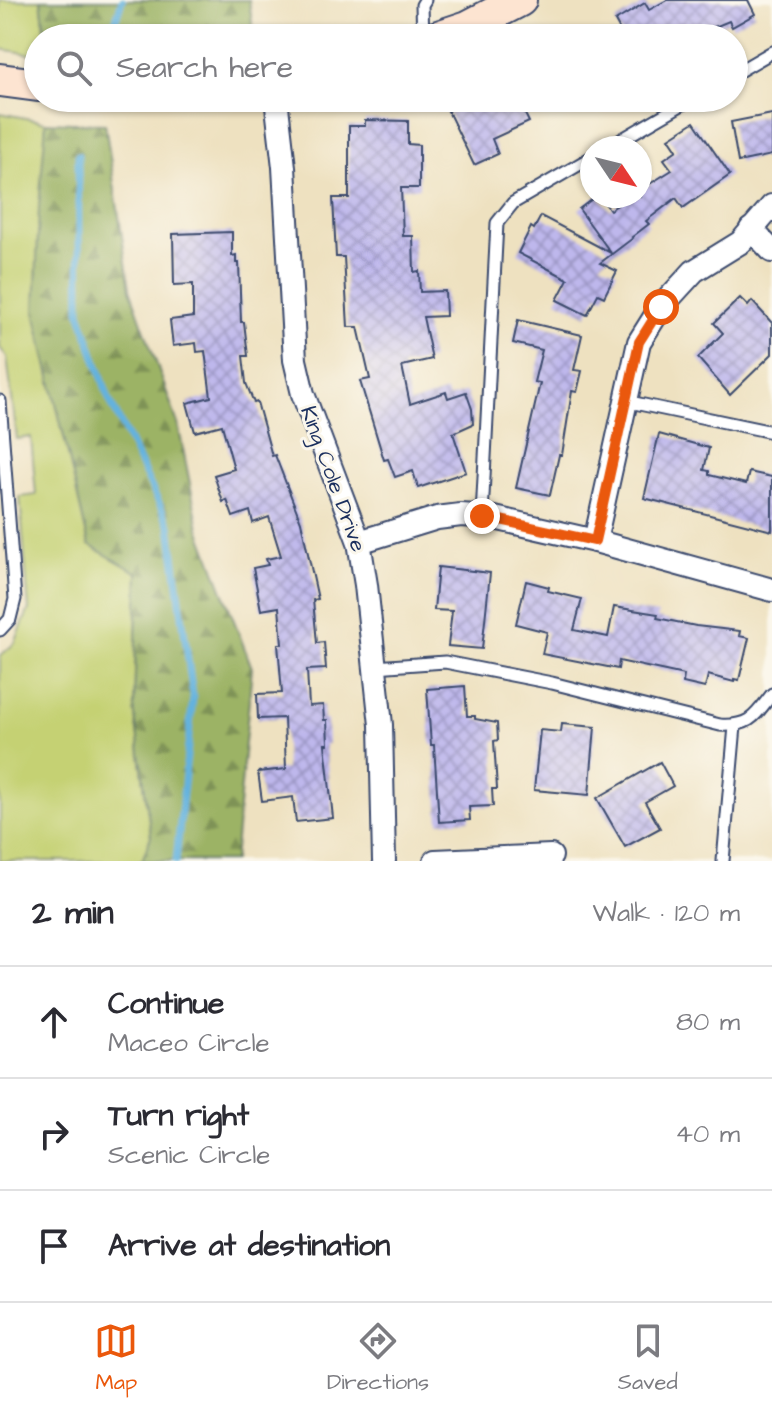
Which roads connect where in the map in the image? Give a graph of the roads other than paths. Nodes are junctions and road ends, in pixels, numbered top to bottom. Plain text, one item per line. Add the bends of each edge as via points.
1 (425, 0) edge
2 (520, 0) edge
3 (423, 24) edge
4 (474, 24) edge
5 (772, 52) edge
6 (748, 66) edge
7 (0, 80) edge
8 (24, 83) edge
9 (278, 112) edge
10 (669, 112) edge
11 (628, 136) edge
12 (580, 164) edge
13 (772, 206) edge
14 (751, 229) junction
15 (772, 251) edge
16 (0, 401) edge
17 (624, 401) junction
18 (772, 432) edge
19 (482, 516) junction
20 (595, 541) junction
21 (359, 542) junction
22 (772, 590) edge
23 (0, 630) edge
24 (375, 667) junction
25 (772, 694) edge
26 (735, 726) junction
27 (551, 856) dead end
28 (384, 861) edge
29 (435, 861) edge
30 (723, 861) edge

1 - 3 lane
2 - 4 street
5 - 6 lane
7 - 8 street
9 - 21 street, King Cole Drive via 295,360
10 - 11 lane
12 - 19 lane via 513,203 497,223
13 - 14 street
14 - 15 street
14 - 17 street via 741,242 694,271 661,307 639,342
16 - 23 lane via 15,599 10,619
17 - 18 lane
17 - 20 street
19 - 20 street
19 - 21 street via 437,518
20 - 22 street
21 - 24 street, King Cole Drive
24 - 26 lane via 445,662
24 - 28 street, King Cole Drive
25 - 26 lane via 753,719
26 - 30 lane
27 - 29 street

